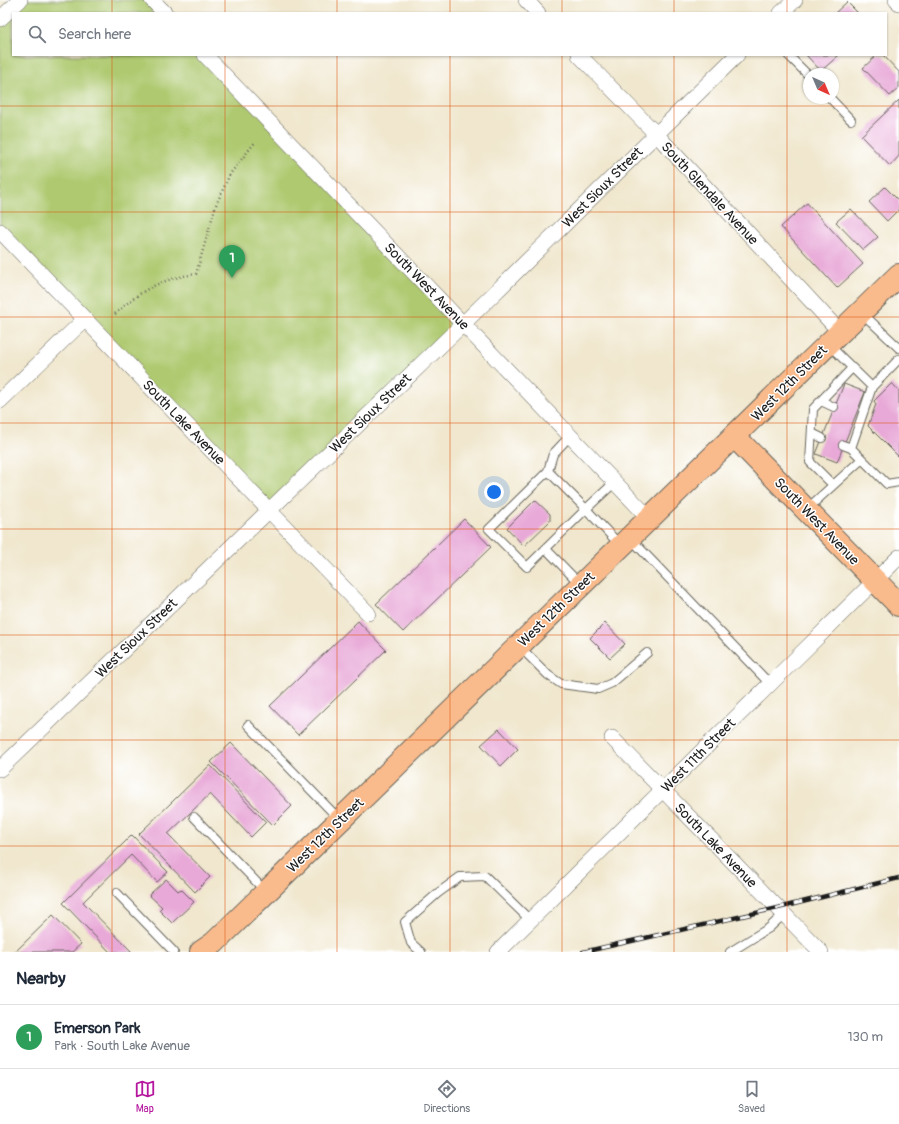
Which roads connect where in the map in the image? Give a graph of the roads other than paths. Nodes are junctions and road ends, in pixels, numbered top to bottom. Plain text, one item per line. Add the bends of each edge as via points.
1 (20, 0) edge
2 (152, 0) edge
3 (526, 0) edge
4 (794, 0) edge
5 (896, 0) edge
6 (899, 3) edge
7 (164, 12) edge
8 (537, 12) edge
9 (782, 12) edge
10 (0, 20) edge
11 (206, 56) edge
12 (580, 56) edge
13 (736, 56) edge
14 (789, 56) edge
15 (803, 70) edge
16 (836, 104) edge
17 (851, 120) dead end
18 (656, 134) junction
19 (0, 232) edge
20 (899, 275) edge
21 (861, 312) junction
22 (86, 319) junction
23 (463, 324) junction
24 (834, 338) junction
25 (899, 348) edge
26 (899, 359) edge
27 (852, 368) junction
28 (872, 387) junction
29 (0, 401) edge
30 (821, 401) junction
31 (834, 407) dead end
32 (812, 433) junction
33 (570, 436) junction
34 (735, 436) junction
35 (822, 438) dead end
36 (862, 459) junction
37 (548, 471) junction
38 (615, 482) junction
39 (899, 482) edge
40 (833, 485) junction
41 (586, 509) junction
42 (269, 510) junction
43 (806, 510) junction
44 (649, 518) junction
45 (625, 542) junction
46 (546, 549) junction
47 (899, 557) edge
48 (875, 581) junction
49 (580, 585) junction
50 (899, 605) edge
51 (368, 613) dead end
52 (519, 646) junction
53 (647, 653) dead end
54 (770, 684) junction
55 (248, 725) dead end
56 (612, 738) dead end
57 (0, 769) edge
58 (663, 790) junction
59 (194, 817) dead end
60 (340, 820) junction
61 (267, 892) junction
62 (117, 893) dead end
63 (784, 914) junction
64 (530, 920) junction
65 (208, 949) edge
66 (174, 952) edge
67 (420, 952) edge
68 (498, 952) edge
69 (730, 952) edge
70 (821, 952) edge

1 - 10 street
2 - 7 street
3 - 8 street
4 - 9 street
5 - 6 street
11 - 23 street, South West Avenue
12 - 18 street, South Glendale Avenue
13 - 18 street, West Sioux Street
14 - 15 lane
16 - 17 lane
18 - 23 street, West Sioux Street
18 - 24 street, South Glendale Avenue
19 - 22 street, South Lake Avenue
20 - 21 main road, West 12th Street
21 - 24 main road, West 12th Street
21 - 25 lane
22 - 29 street
22 - 42 street, South Lake Avenue
23 - 33 street, South West Avenue
23 - 42 street, West Sioux Street
24 - 27 lane
24 - 34 main road, West 12th Street
26 - 28 lane
27 - 28 lane
27 - 30 lane
28 - 36 lane via 847,447
30 - 31 lane
30 - 32 lane via 813,409
32 - 35 lane
32 - 40 lane via 810,462
33 - 37 lane via 553,454
33 - 38 street, South West Avenue
34 - 43 main road, South West Avenue
34 - 44 main road, West 12th Street
36 - 39 lane via 887,484
36 - 40 lane
37 - 41 lane
37 - 46 lane via 489,529 527,567
38 - 41 lane
38 - 44 street, South West Avenue
40 - 43 lane
41 - 45 lane
41 - 46 lane
42 - 51 street, South Lake Avenue
42 - 57 street, West Sioux Street
43 - 48 main road, South West Avenue
44 - 45 main road, West 12th Street
45 - 49 main road, West 12th Street
45 - 54 lane
46 - 49 lane
47 - 48 street, West 11th Street
48 - 50 main road, South West Avenue
48 - 54 street, West 11th Street
49 - 52 main road, West 12th Street
52 - 53 lane via 548,675 561,684 598,689 612,683
52 - 60 main road, West 12th Street
54 - 58 street, West 11th Street
55 - 60 lane
56 - 58 street, South Lake Avenue
58 - 63 street, South Lake Avenue
58 - 64 street, West 11th Street
59 - 61 lane
60 - 61 main road, West 12th Street
61 - 65 main road, West 12th Street
62 - 66 lane
63 - 69 lane via 769,928
63 - 70 street, South Lake Avenue
64 - 67 lane via 485,876 460,877 405,922 411,943
64 - 68 street, West 11th Street

